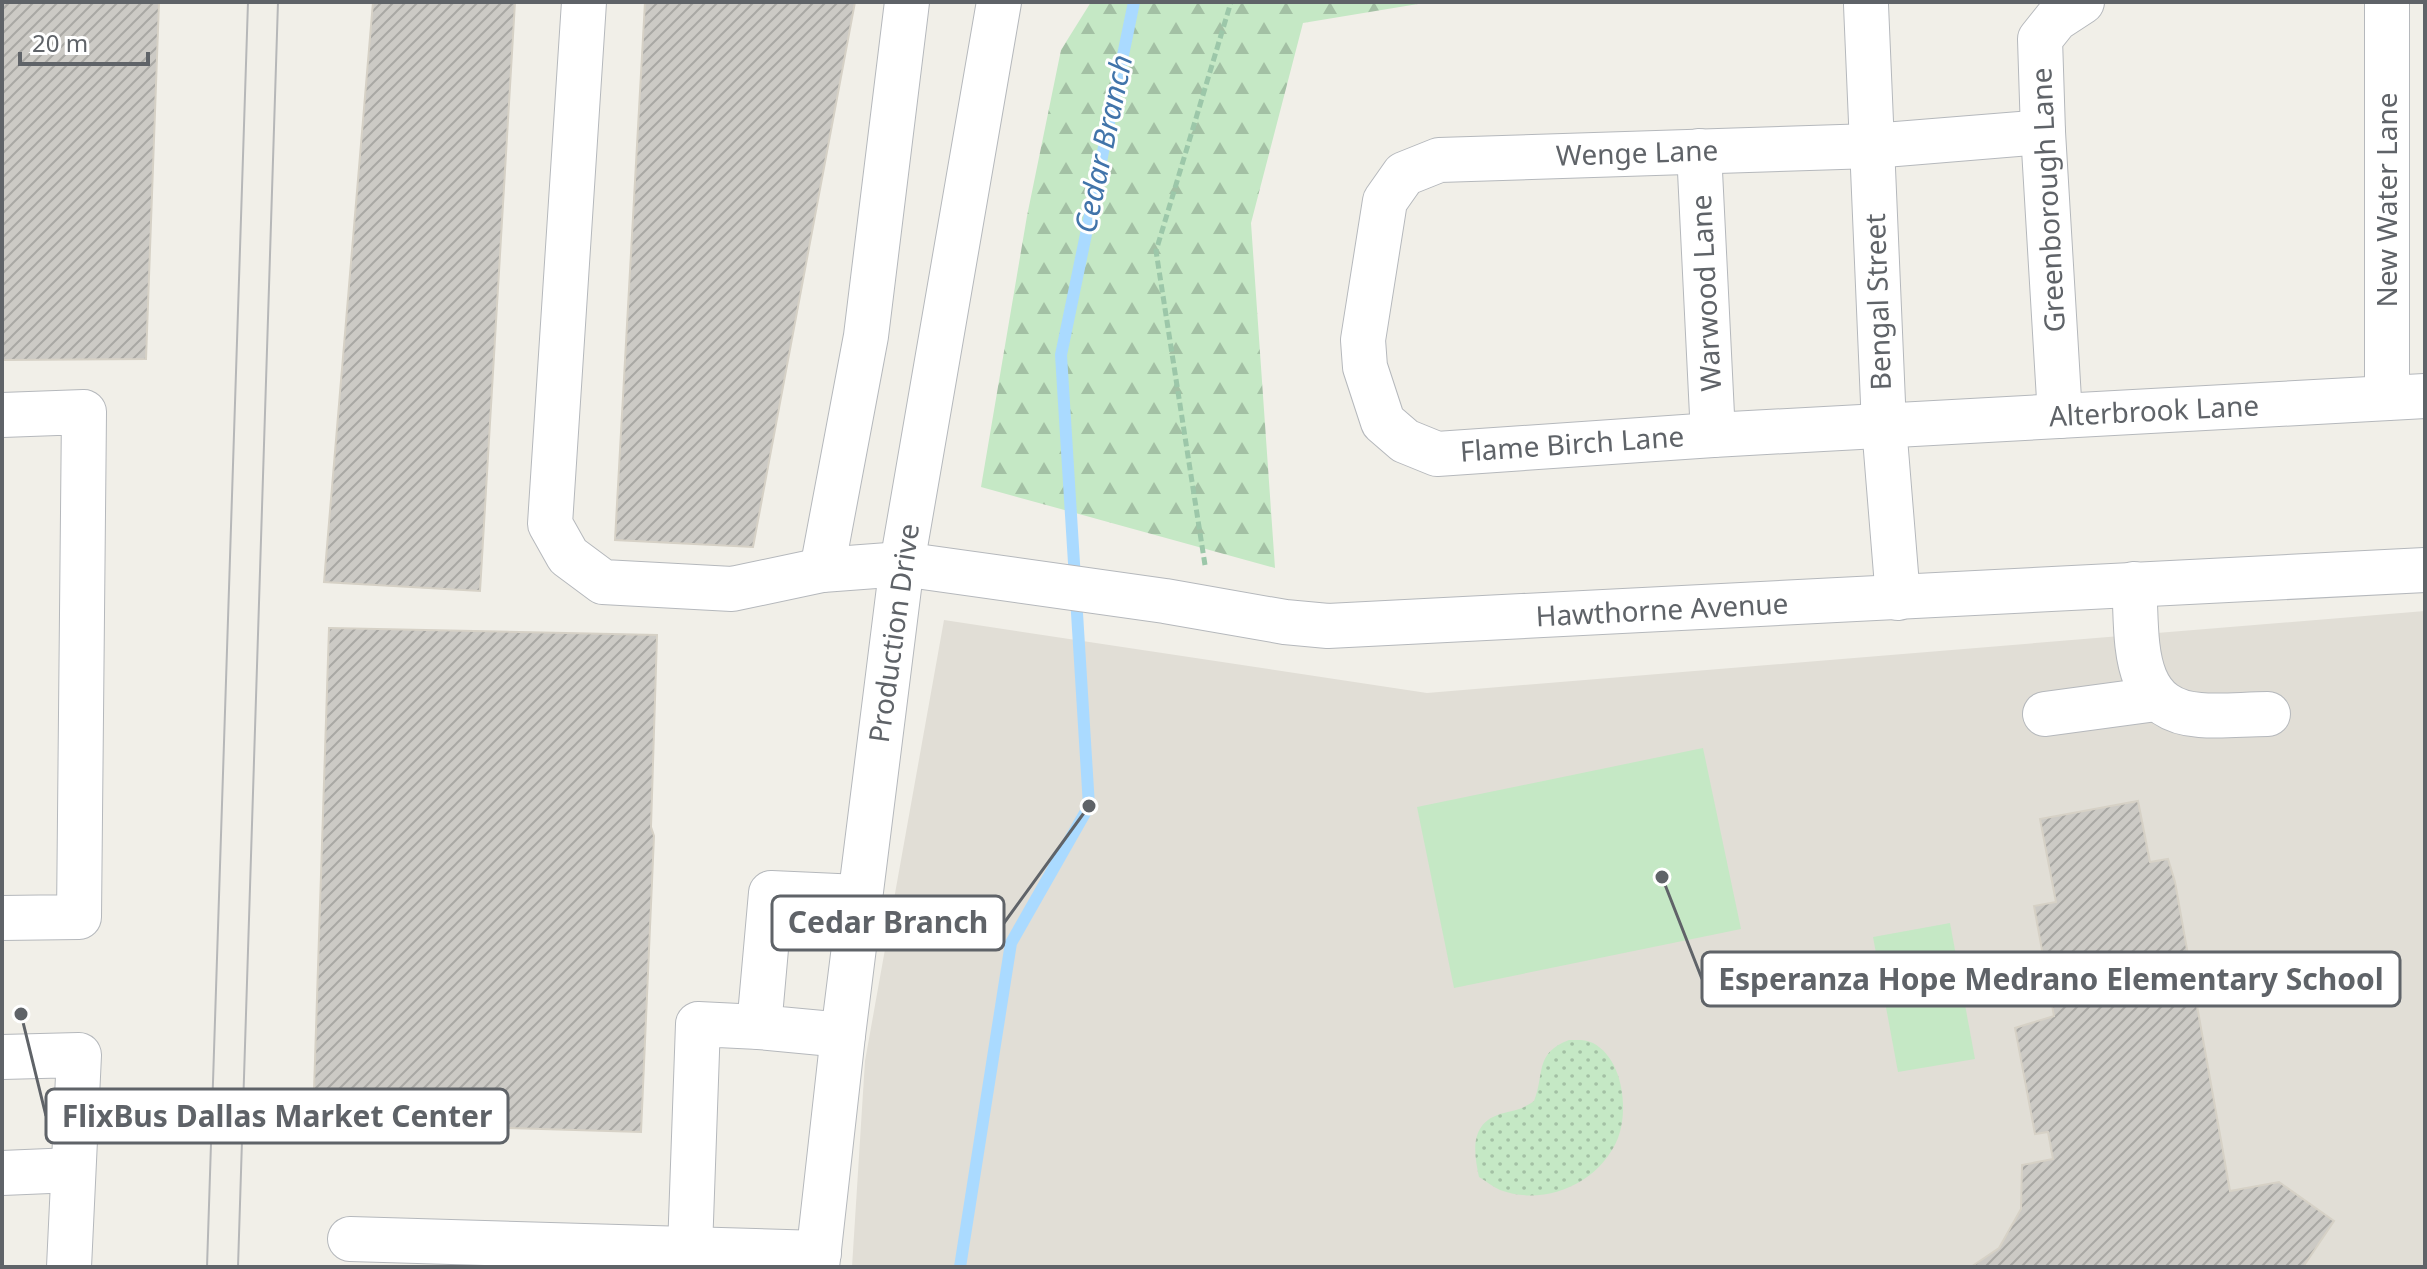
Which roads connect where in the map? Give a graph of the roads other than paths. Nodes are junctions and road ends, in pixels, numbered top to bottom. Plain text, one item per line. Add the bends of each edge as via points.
1 (584, 2) edge
2 (907, 2) edge
3 (999, 2) edge
4 (2082, 2) edge
5 (2387, 2) edge
6 (1866, 5) dead end
7 (2043, 132) junction
8 (1872, 146) junction
9 (1699, 151) junction
10 (1404, 174) joint
11 (2406, 397) edge
12 (2, 415) edge
13 (2060, 416) junction
14 (1884, 426) junction
15 (1713, 435) junction
16 (902, 564) junction
17 (822, 570) junction
18 (2425, 570) edge
19 (2134, 584) junction
20 (1898, 598) junction
21 (2156, 699) junction
22 (2045, 714) dead end
23 (2268, 714) dead end
24 (859, 897) junction
25 (2, 918) edge
26 (759, 1027) junction
27 (843, 1035) junction
28 (2, 1057) edge
29 (73, 1170) junction
30 (2, 1173) edge
31 (350, 1239) dead end
32 (690, 1249) junction
33 (818, 1260) edge
34 (69, 1267) edge

1 - 17 street, Hawthorne Avenue via 550,524 568,556 603,582 732,589
2 - 17 street via 866,336
3 - 16 street, Production Drive
4 - 7 street, Greenborough Lane via 2056,19 2040,39
5 - 11 street, New Water Lane
6 - 8 street, Bengal Street
7 - 8 street, Wenge Lane
7 - 13 street, Greenborough Lane
8 - 9 street, Wenge Lane
8 - 14 street, Bengal Street
9 - 10 street, Wenge Lane via 1439,160
9 - 15 street, Warwood Lane
10 - 15 street, Flame Birch Lane via 1385,201 1363,340 1365,367 1383,422 1405,441 1437,454
11 - 13 street, Alterbrook Lane
12 - 25 street via 84,412 79,917
13 - 14 street, Alterbrook Lane
14 - 15 street, Flame Birch Lane
14 - 20 street, Bengal Street
16 - 17 street, Hawthorne Avenue
16 - 20 street, Hawthorne Avenue via 1328,626
16 - 24 street, Production Drive
18 - 19 street, Hawthorne Avenue
19 - 20 street, Hawthorne Avenue
19 - 21 street via 2138,651 2143,677
21 - 22 street
21 - 23 street via 2199,716
24 - 26 street via 771,893
24 - 27 street, Production Drive
26 - 27 street
26 - 32 street via 698,1024
27 - 33 street, Production Drive
28 - 29 street via 79,1055
29 - 30 street
29 - 34 street
31 - 32 street
32 - 33 street

